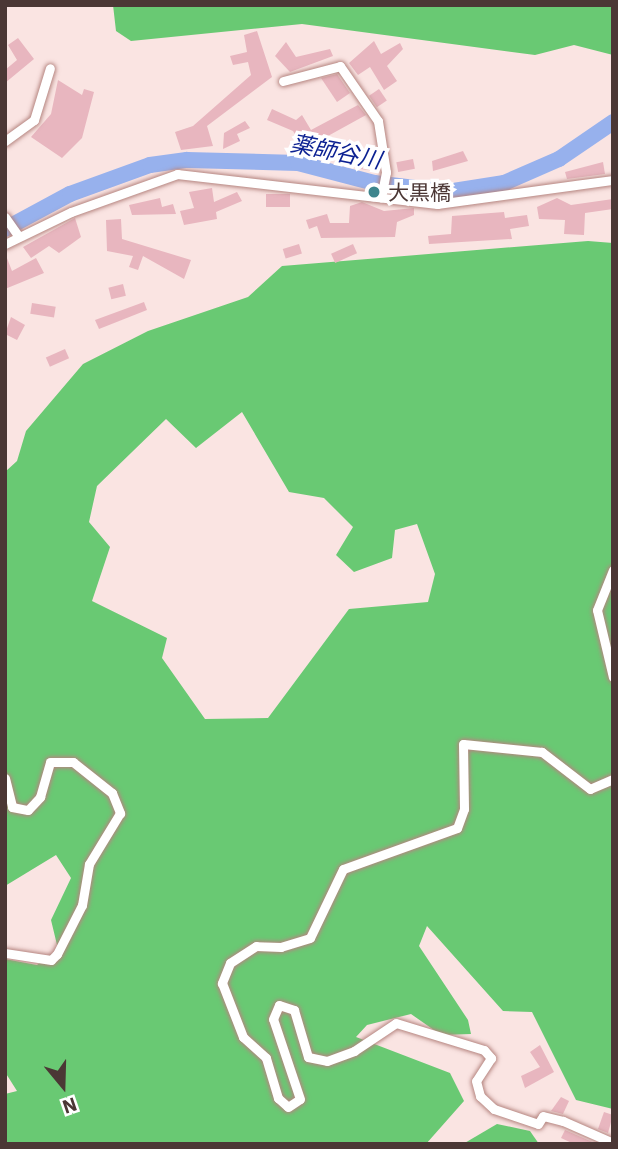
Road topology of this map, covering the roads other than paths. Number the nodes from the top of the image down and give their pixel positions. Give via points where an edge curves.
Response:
1 (50, 68) dead end
2 (284, 81) dead end
3 (5, 141) edge
4 (613, 180) edge
5 (382, 195) junction
6 (6, 218) edge
7 (17, 234) junction
8 (5, 244) edge
9 (613, 570) edge
10 (613, 677) edge
11 (5, 778) edge
12 (613, 779) edge
13 (5, 953) edge
14 (613, 1143) edge

1 - 3 street via 34,120
2 - 5 street via 340,66 378,121 385,177
4 - 5 street via 474,203
5 - 7 street via 177,174
6 - 7 street
7 - 8 street
9 - 10 street via 597,610
11 - 13 street via 12,807 28,810 40,797 50,762 73,762 112,793 120,813 89,864 82,905 57,954 51,960
12 - 14 street via 590,789 542,752 463,744 464,809 457,828 343,869 310,938 281,947 256,946 230,963 222,983 243,1038 266,1058 278,1098 288,1107 300,1099 273,1019 279,1005 294,1010 308,1056 327,1060 354,1051 396,1023 484,1050 491,1058 476,1081 480,1096 494,1109 538,1124 543,1116 563,1121

